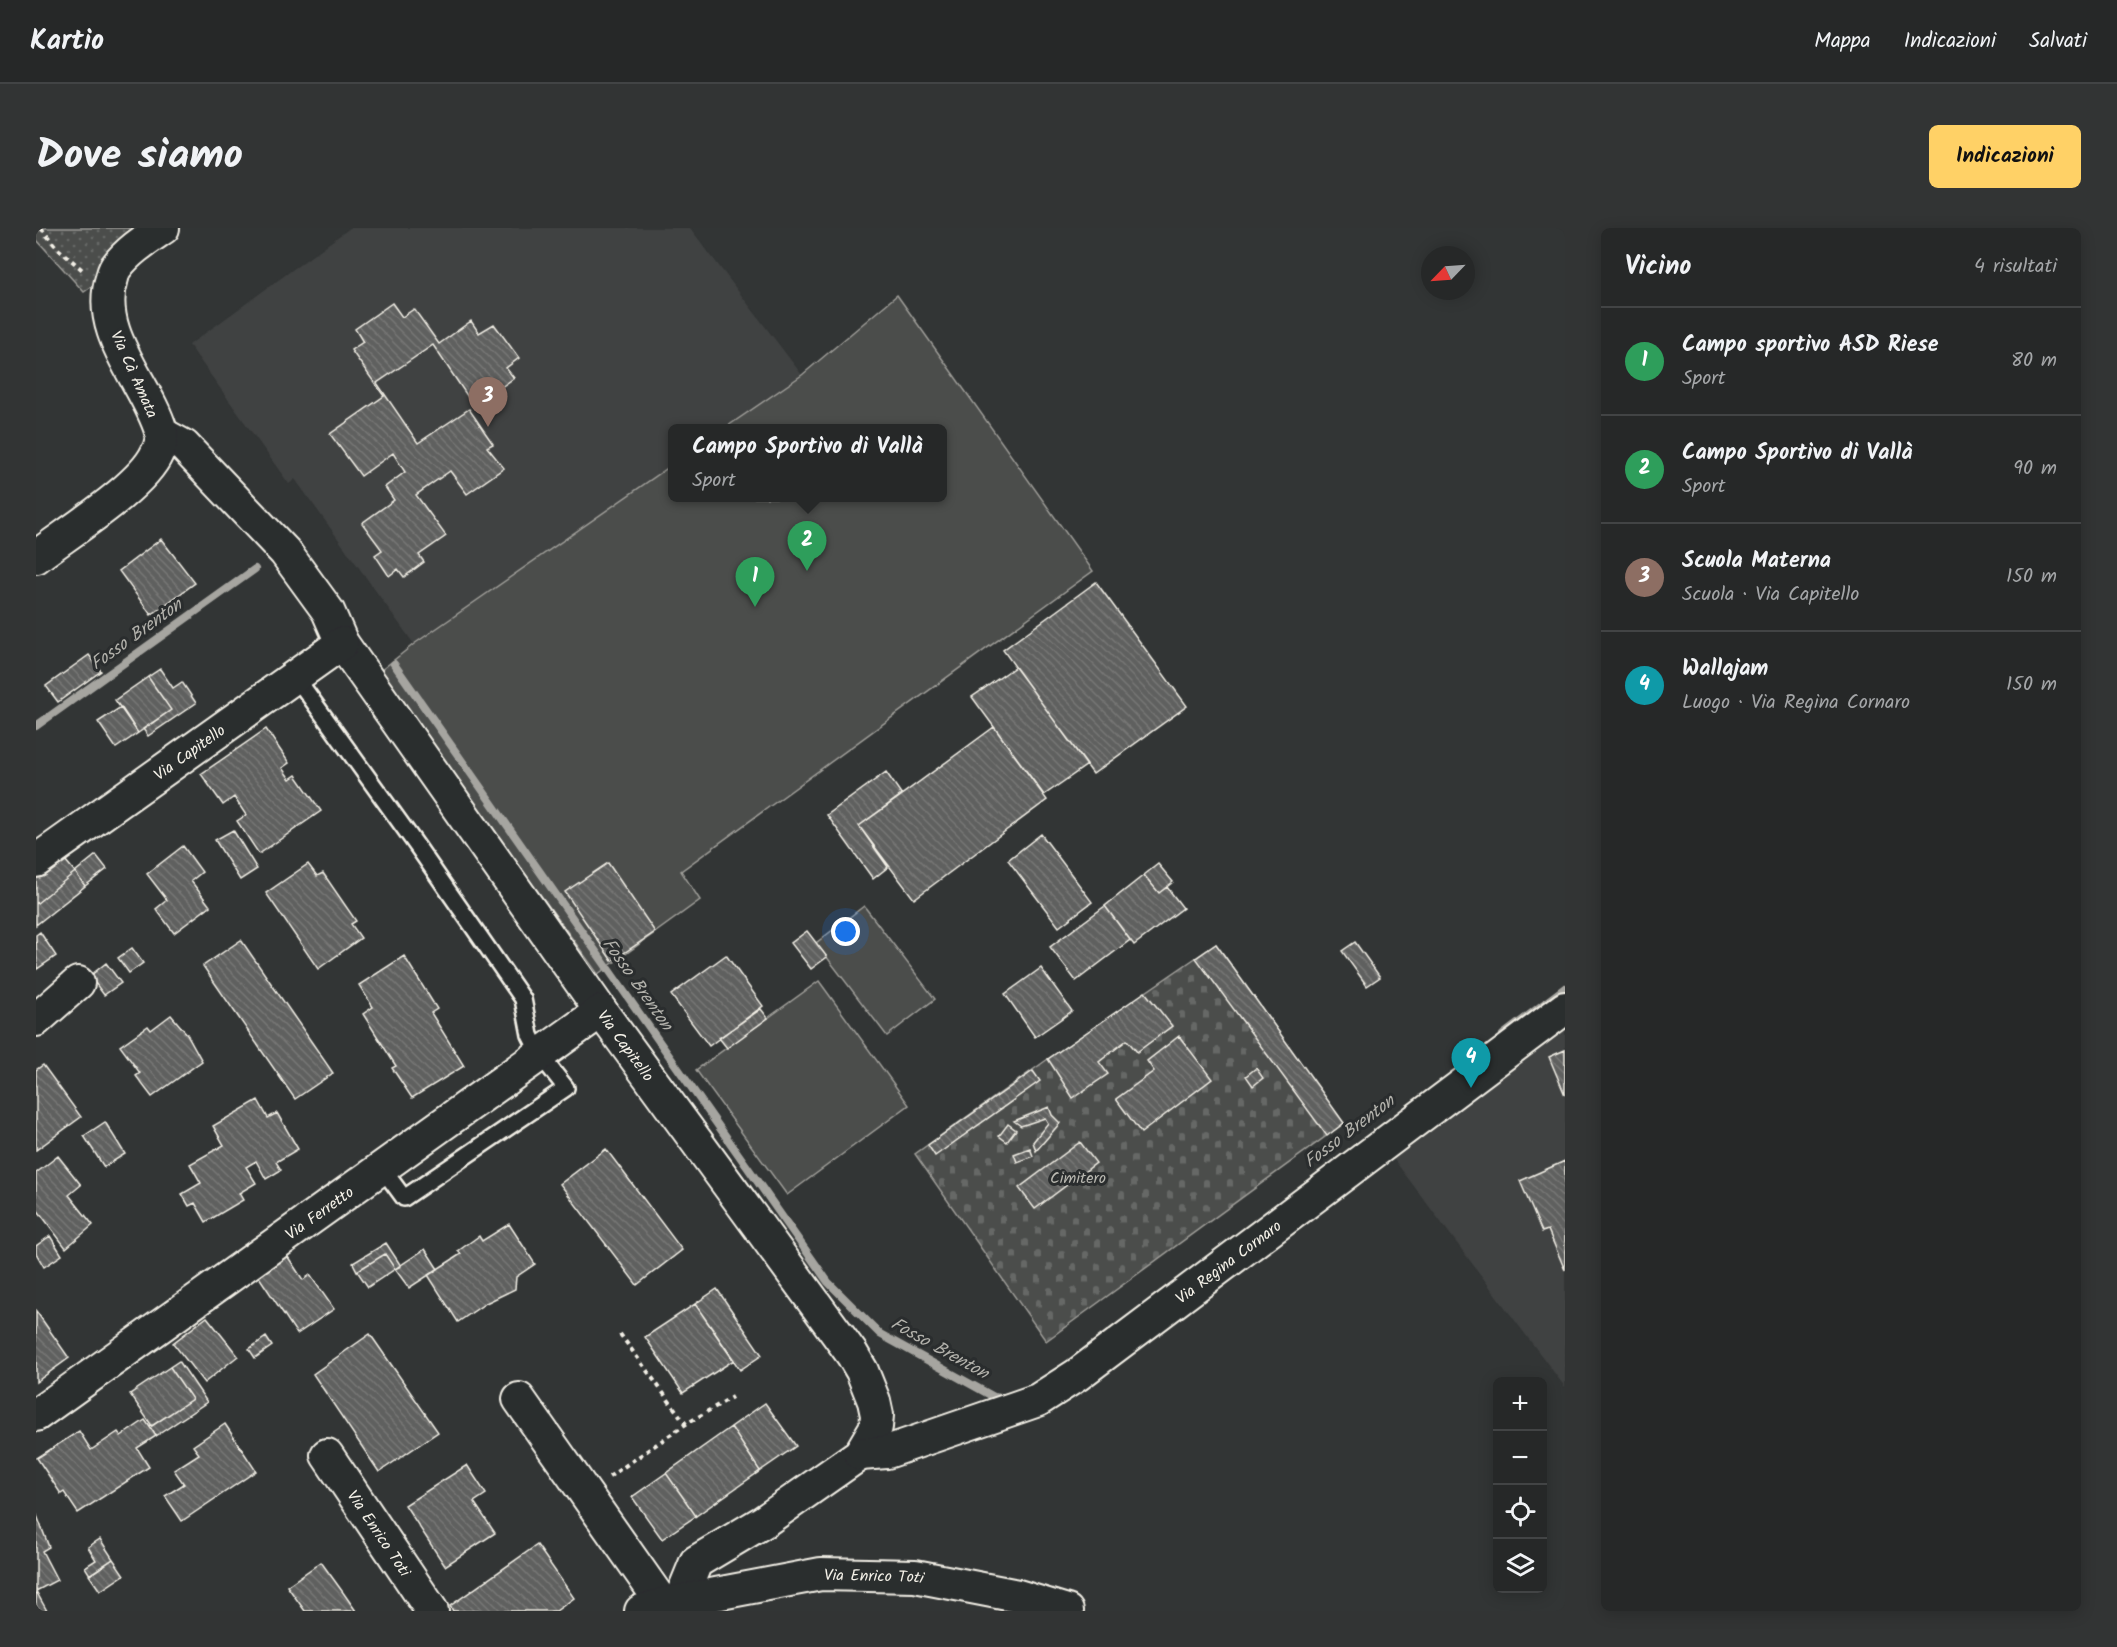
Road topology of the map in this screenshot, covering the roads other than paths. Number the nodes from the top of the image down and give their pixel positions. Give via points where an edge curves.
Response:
1 (163, 228) edge
2 (162, 434) junction
3 (36, 556) edge
4 (342, 643) junction
5 (295, 676) junction
6 (36, 861) edge
7 (78, 983) dead end
8 (1565, 1008) edge
9 (602, 1011) junction
10 (36, 1020) edge
11 (540, 1055) junction
12 (381, 1168) junction
13 (519, 1400) dead end
14 (36, 1414) edge
15 (860, 1454) junction
16 (327, 1455) dead end
17 (663, 1607) edge
18 (432, 1611) edge
19 (1067, 1611) edge

1 - 2 street, Via Cà Amata via 116,267 108,291 119,344
2 - 3 street, Via Cà Amata via 158,454 124,491
2 - 4 street, Via Capitello via 184,446 285,552 328,611
4 - 5 street, Via Capitello
4 - 9 street, Via Capitello
5 - 6 street, Via Capitello
5 - 11 lane via 523,999 530,1035
7 - 10 street
8 - 15 street, Via Regina Cornaro via 1077,1375 1038,1400 887,1452
9 - 11 street, Via Ferretto
9 - 15 street, Via Capitello via 862,1371 874,1401 876,1428
11 - 12 street, Via Ferretto
11 - 12 lane via 566,1088 404,1198
12 - 14 street, Via Ferretto
13 - 17 street
15 - 17 street via 763,1522 696,1562
16 - 18 street, Via Enrico Toti
17 - 19 street, Via Enrico Toti via 832,1574 915,1576 1018,1596

